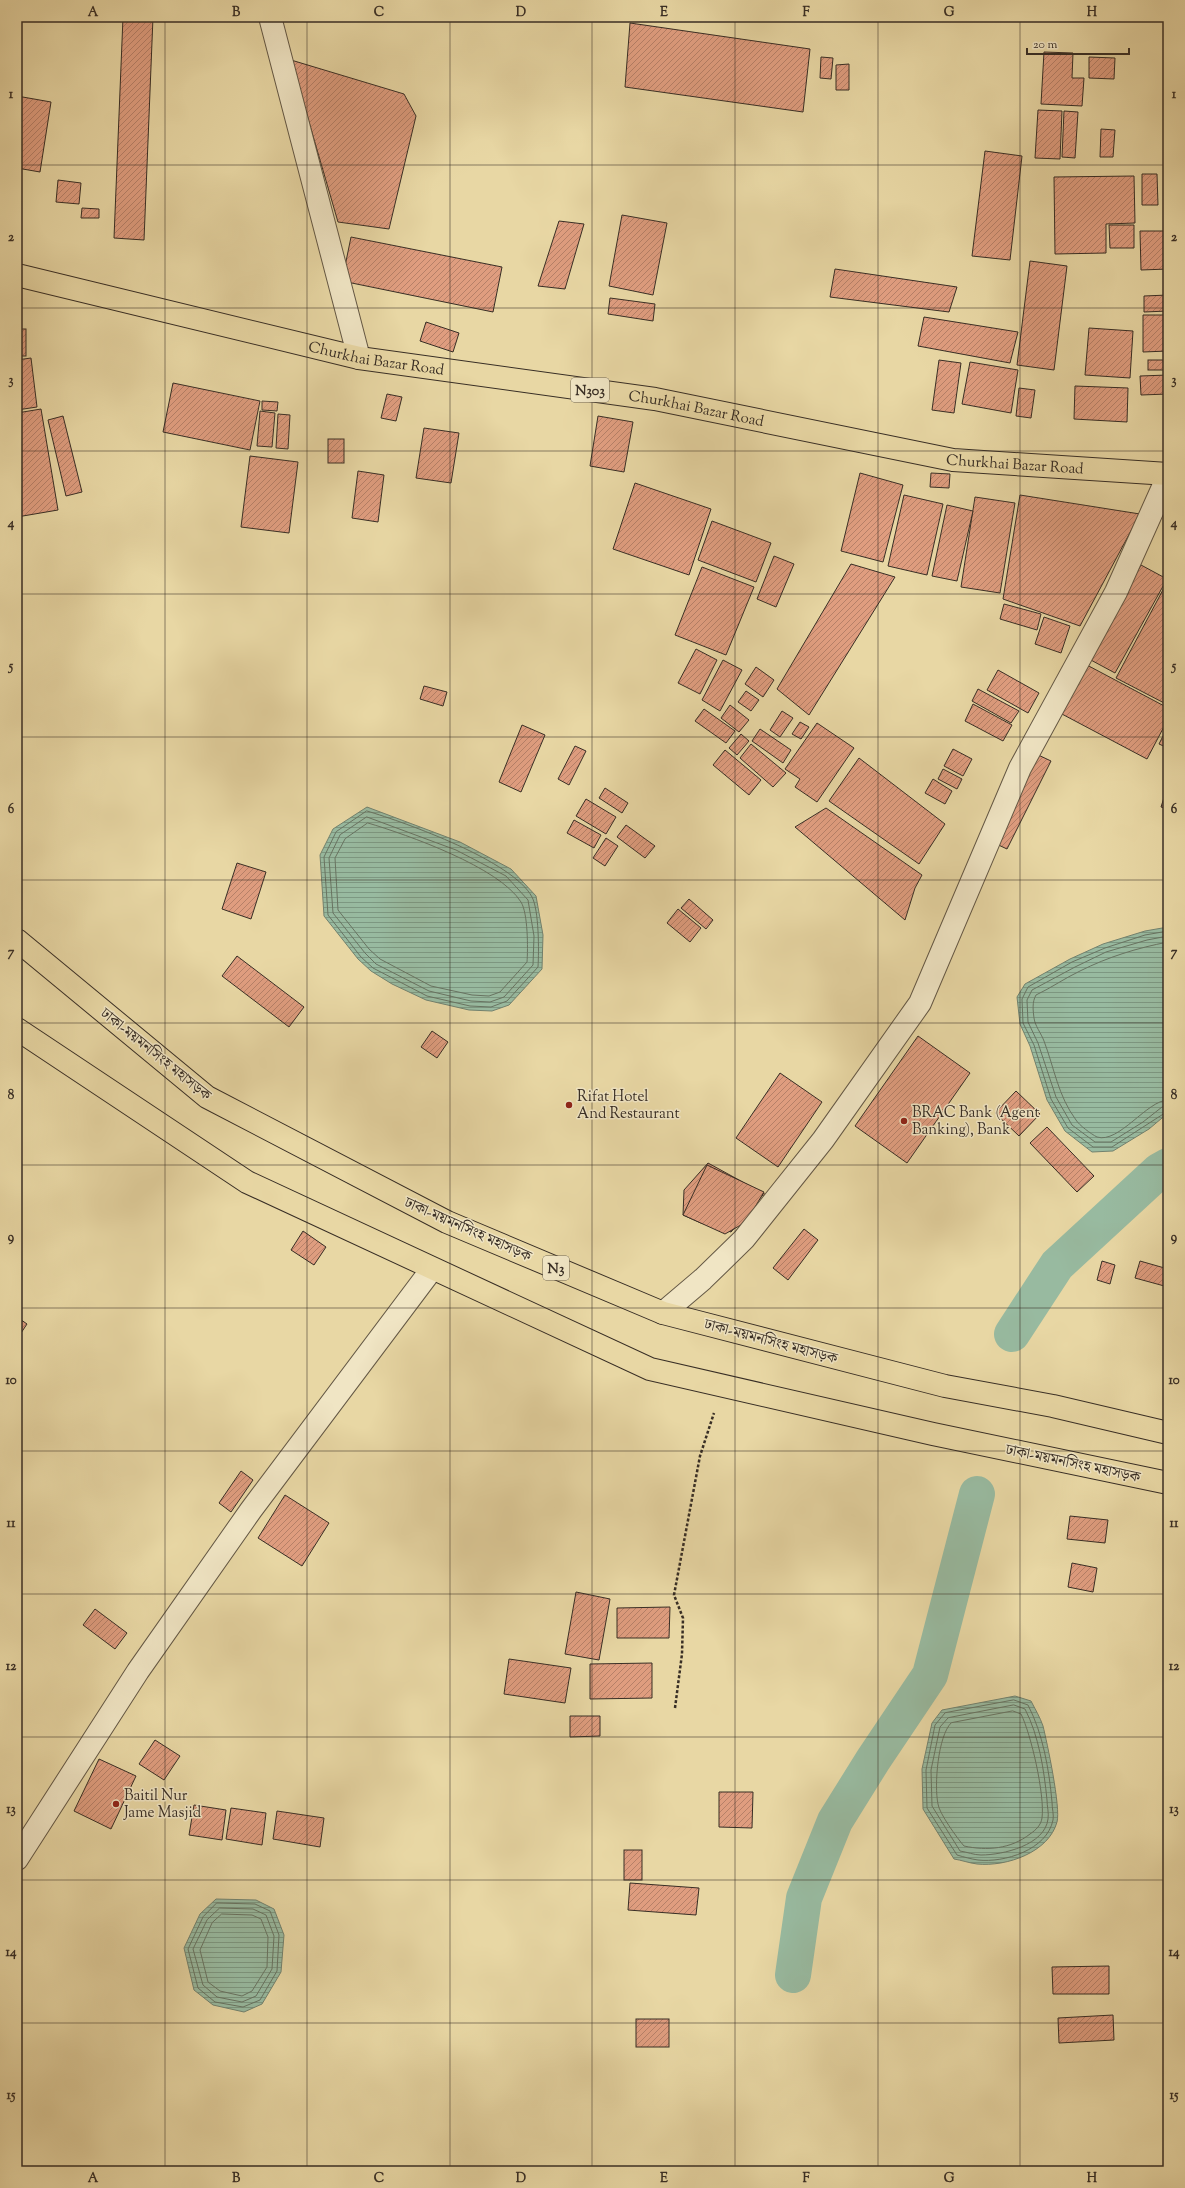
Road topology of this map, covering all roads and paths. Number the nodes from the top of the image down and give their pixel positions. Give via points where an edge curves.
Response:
1 (270, 17) edge
2 (17, 275) edge
3 (359, 358) junction
4 (1168, 475) edge
5 (17, 940) edge
6 (17, 1029) edge
7 (432, 1269) junction
8 (663, 1313) junction
9 (723, 1386) junction
10 (1168, 1433) edge
11 (1168, 1483) edge
12 (675, 1708) dead end
13 (17, 1859) edge

1 - 3 street
2 - 3 highway, Churkhai Bazar Road / N303
3 - 4 highway, Churkhai Bazar Road / N303 via 655,399 953,460
4 - 8 street via 1116,592 1020,768 920,1003 824,1140 744,1239 703,1280
5 - 8 highway, ঢাকা-ময়মনসিংহ মহাসড়ক / N3 via 207,1097 447,1222
6 - 7 highway, ঢাকা-ময়মনসিংহ মহাসড়ক via 247,1182
7 - 9 highway, ঢাকা-ময়মনসিংহ মহাসড়ক via 650,1369
7 - 13 street via 251,1510 138,1671
8 - 10 highway, ঢাকা-ময়মনসিংহ মহাসড়ক / N3 via 945,1386 1053,1406
9 - 11 highway, ঢাকা-ময়মনসিংহ মহাসড়ক via 933,1434
9 - 12 path via 700,1456 674,1595 683,1618 682,1654

